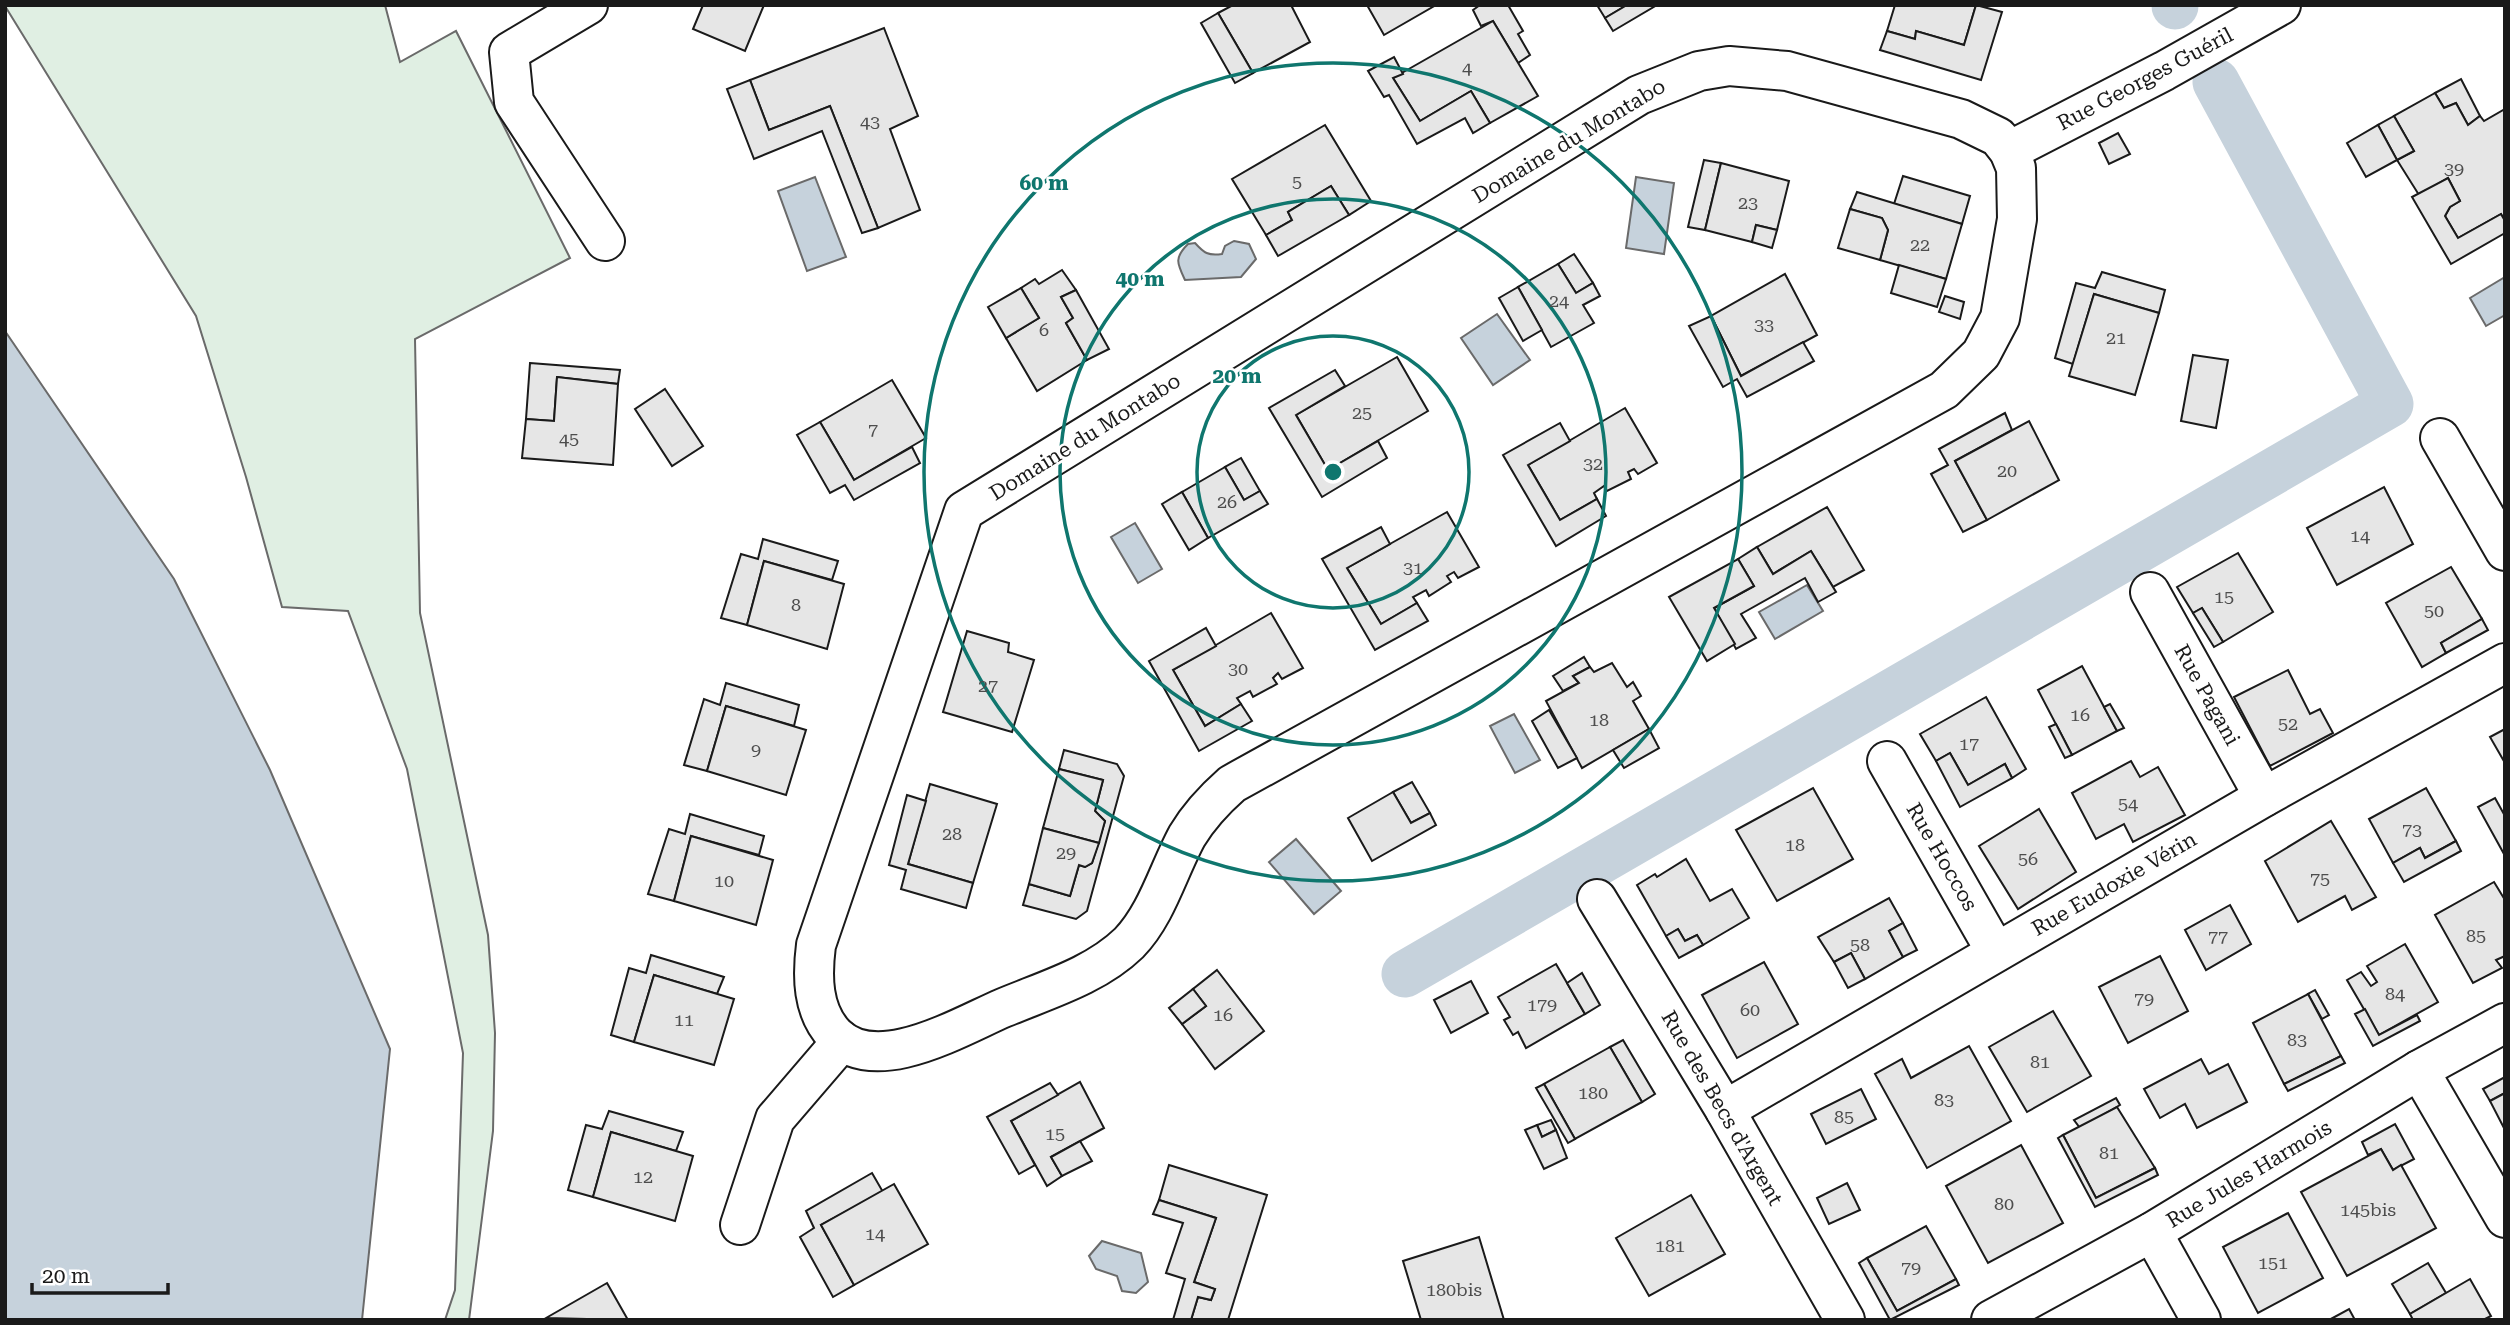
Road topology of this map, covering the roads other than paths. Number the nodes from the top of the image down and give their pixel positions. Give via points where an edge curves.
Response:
1 (587, 5) edge
2 (2281, 5) edge
3 (2009, 152) junction
4 (606, 241) dead end
5 (2440, 438) dead end
6 (2505, 551) edge
7 (2150, 592) dead end
8 (2505, 663) edge
9 (1887, 761) dead end
10 (2264, 797) junction
11 (1597, 899) dead end
12 (1996, 952) junction
13 (2505, 1023) edge
14 (842, 1041) junction
15 (2419, 1070) junction
16 (1725, 1110) junction
17 (2505, 1218) edge
18 (740, 1225) dead end
19 (2152, 1232) junction
20 (1845, 1320) edge
21 (1991, 1320) edge
22 (2201, 1320) edge

1 - 4 street via 509,52 514,102
2 - 3 street, Rue Georges Guéril
3 - 14 street via 2016,168 2017,219 2000,318 1981,354 1944,390 1232,784 1188,834 1141,929 1093,970 915,1045 874,1052
3 - 14 street, Domaine du Montabo via 1998,137 1961,119 1787,71 1729,66 1699,71 1639,95 964,511 816,945 814,977 819,1008 827,1026
5 - 6 street
7 - 10 street, Rue Pagani
8 - 10 street, Rue Eudoxie Vérin
9 - 12 street, Rue Hoccos
10 - 12 street, Rue Eudoxie Vérin
11 - 16 street, Rue des Becs d'Argent
12 - 16 street, Rue Eudoxie Vérin
13 - 15 street, Rue Jules Harmois
14 - 18 street via 775,1119
15 - 17 street
15 - 19 street, Rue Jules Harmois
16 - 20 street, Rue des Becs d'Argent
19 - 21 street, Rue Jules Harmois
19 - 22 street

